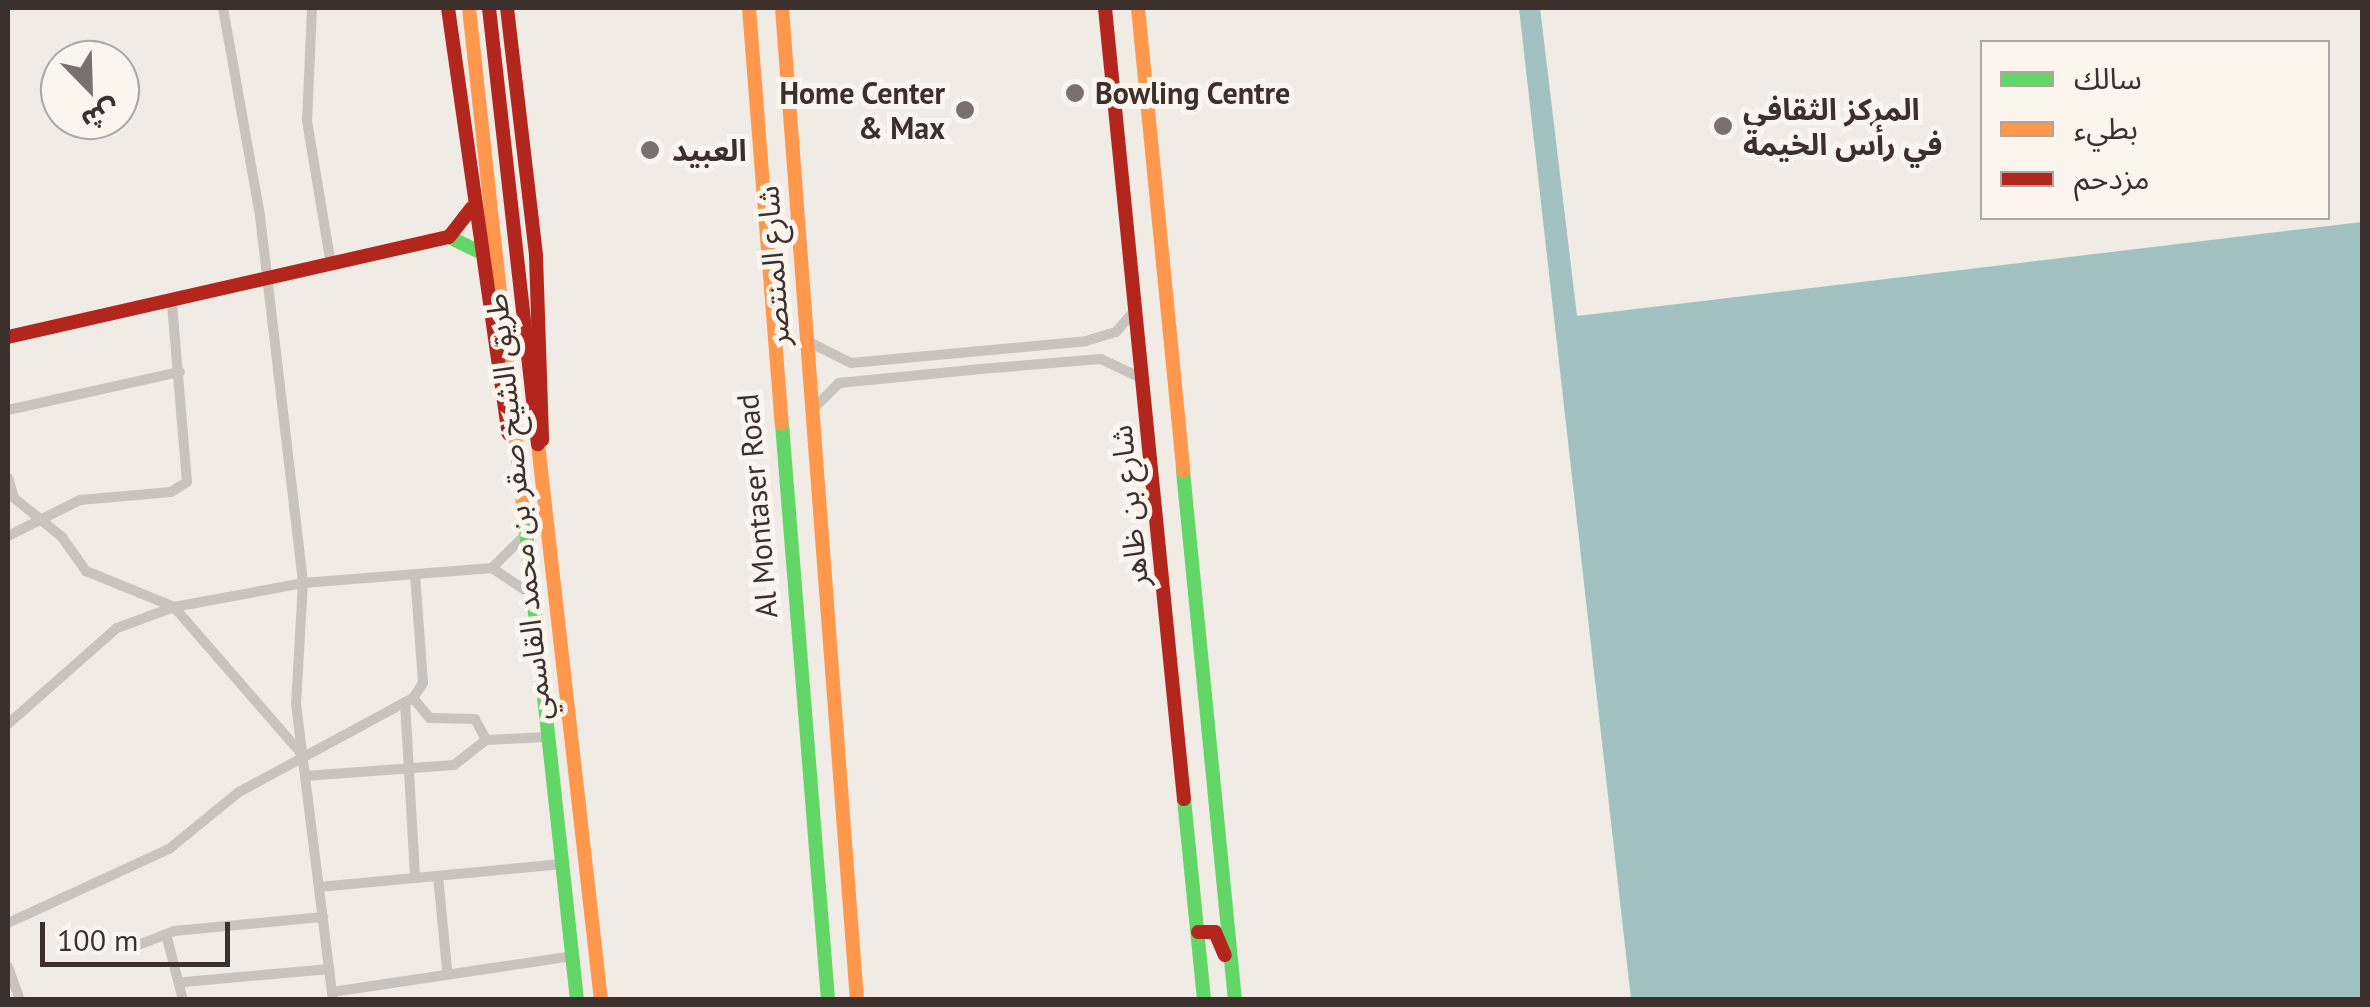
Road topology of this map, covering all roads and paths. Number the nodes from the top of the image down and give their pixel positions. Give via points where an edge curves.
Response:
1 (223, 8) edge
2 (312, 8) edge
3 (448, 8) edge
4 (470, 8) edge
5 (489, 8) edge
6 (506, 8) edge
7 (750, 8) edge
8 (782, 8) edge
9 (1104, 8) edge
10 (1138, 8) edge
11 (1120, 144) junction
12 (1154, 191) junction
13 (472, 208) junction
14 (450, 237) junction
15 (478, 251) junction
16 (331, 265) junction
17 (265, 280) junction
18 (172, 303) junction
19 (1137, 308) junction
20 (805, 332) junction
21 (8, 337) edge
22 (1105, 338) junction
23 (1101, 359) junction
24 (850, 364) junction
25 (180, 372) junction
26 (1144, 381) junction
27 (847, 383) junction
28 (811, 410) junction
29 (12, 411) edge
30 (8, 422) edge
31 (542, 444) junction
32 (511, 446) junction
33 (8, 478) edge
34 (11, 496) edge
35 (40, 517) junction
36 (8, 536) edge
37 (521, 539) junction
38 (492, 568) junction
39 (416, 574) junction
40 (303, 582) junction
41 (528, 592) junction
42 (174, 607) junction
43 (409, 700) junction
44 (8, 724) edge
45 (546, 737) junction
46 (486, 740) junction
47 (302, 754) junction
48 (409, 770) junction
49 (305, 776) junction
50 (562, 864) junction
51 (438, 876) junction
52 (415, 878) junction
53 (319, 888) junction
54 (323, 917) junction
55 (8, 923) edge
56 (1198, 932) junction
57 (166, 934) junction
58 (138, 945) dead end
59 (572, 956) junction
60 (8, 967) edge
61 (329, 969) junction
62 (447, 969) junction
63 (184, 982) junction
64 (333, 996) edge
65 (20, 1000) edge
66 (183, 1000) edge
67 (577, 1000) edge
68 (601, 1000) edge
69 (828, 1000) edge
70 (857, 1000) edge
71 (1204, 1000) edge
72 (1235, 1000) edge

1 - 17 street
2 - 16 street via 307,121
3 - 13 main road
4 - 32 main road, طريق الشيخ صقر بن محمد القاسمي
5 - 31 main road, طريق الشيخ صقر بن محمد القاسمي
6 - 31 main road via 536,256
7 - 69 main road, Al Montaser Road
8 - 20 main road, شارع المنتصر
9 - 11 main road, شارع بن ظاهر
10 - 12 main road, شارع بن ظاهر
11 - 12 main road via 1127,128 1139,128
11 - 19 main road, شارع بن ظاهر
12 - 72 main road, شارع بن ظاهر
13 - 14 main road
13 - 15 main road
14 - 15 main road
14 - 16 main road
15 - 32 main road
16 - 17 main road
17 - 18 main road
17 - 40 street
18 - 21 main road
18 - 25 street
19 - 22 street
19 - 26 main road, شارع بن ظاهر
20 - 24 street via 815,352
20 - 28 main road, شارع المنتصر
22 - 23 street via 1111,350
22 - 24 street
23 - 26 street
23 - 27 street
24 - 27 street
25 - 29 street
25 - 35 street via 193,470 183,487 104,494
26 - 56 main road, شارع بن ظاهر
27 - 28 street
28 - 70 main road, شارع المنتصر
29 - 30 street
31 - 68 main road, طريق الشيخ صقر بن محمد القاسمي
32 - 37 main road, طريق الشيخ صقر بن محمد القاسمي
33 - 34 street
34 - 35 street
35 - 36 street
35 - 42 street via 86,571
37 - 38 street
37 - 41 main road, طريق الشيخ صقر بن محمد القاسمي
38 - 39 street
38 - 41 street
39 - 40 street
39 - 43 street via 423,683
40 - 42 street
40 - 47 street
41 - 45 main road, طريق الشيخ صقر بن محمد القاسمي
42 - 44 street via 117,628
42 - 47 street
43 - 46 street via 430,718 475,719
43 - 47 street
43 - 48 street
45 - 46 street
45 - 50 main road, طريق الشيخ صقر بن محمد القاسمي
46 - 48 street via 471,759
47 - 49 street
47 - 55 street via 169,848
48 - 49 street
48 - 52 street
49 - 53 street
50 - 51 street
50 - 59 main road, طريق الشيخ صقر بن محمد القاسمي
51 - 52 street
51 - 62 street
52 - 53 street
53 - 54 street
54 - 57 street
54 - 61 street
56 - 71 main road, شارع بن ظاهر
56 - 72 main road via 1219,936
57 - 58 street
57 - 63 street
59 - 62 street
59 - 67 main road, طريق الشيخ صقر بن محمد القاسمي
60 - 65 street
61 - 63 street
61 - 64 street
62 - 64 street
63 - 66 street

